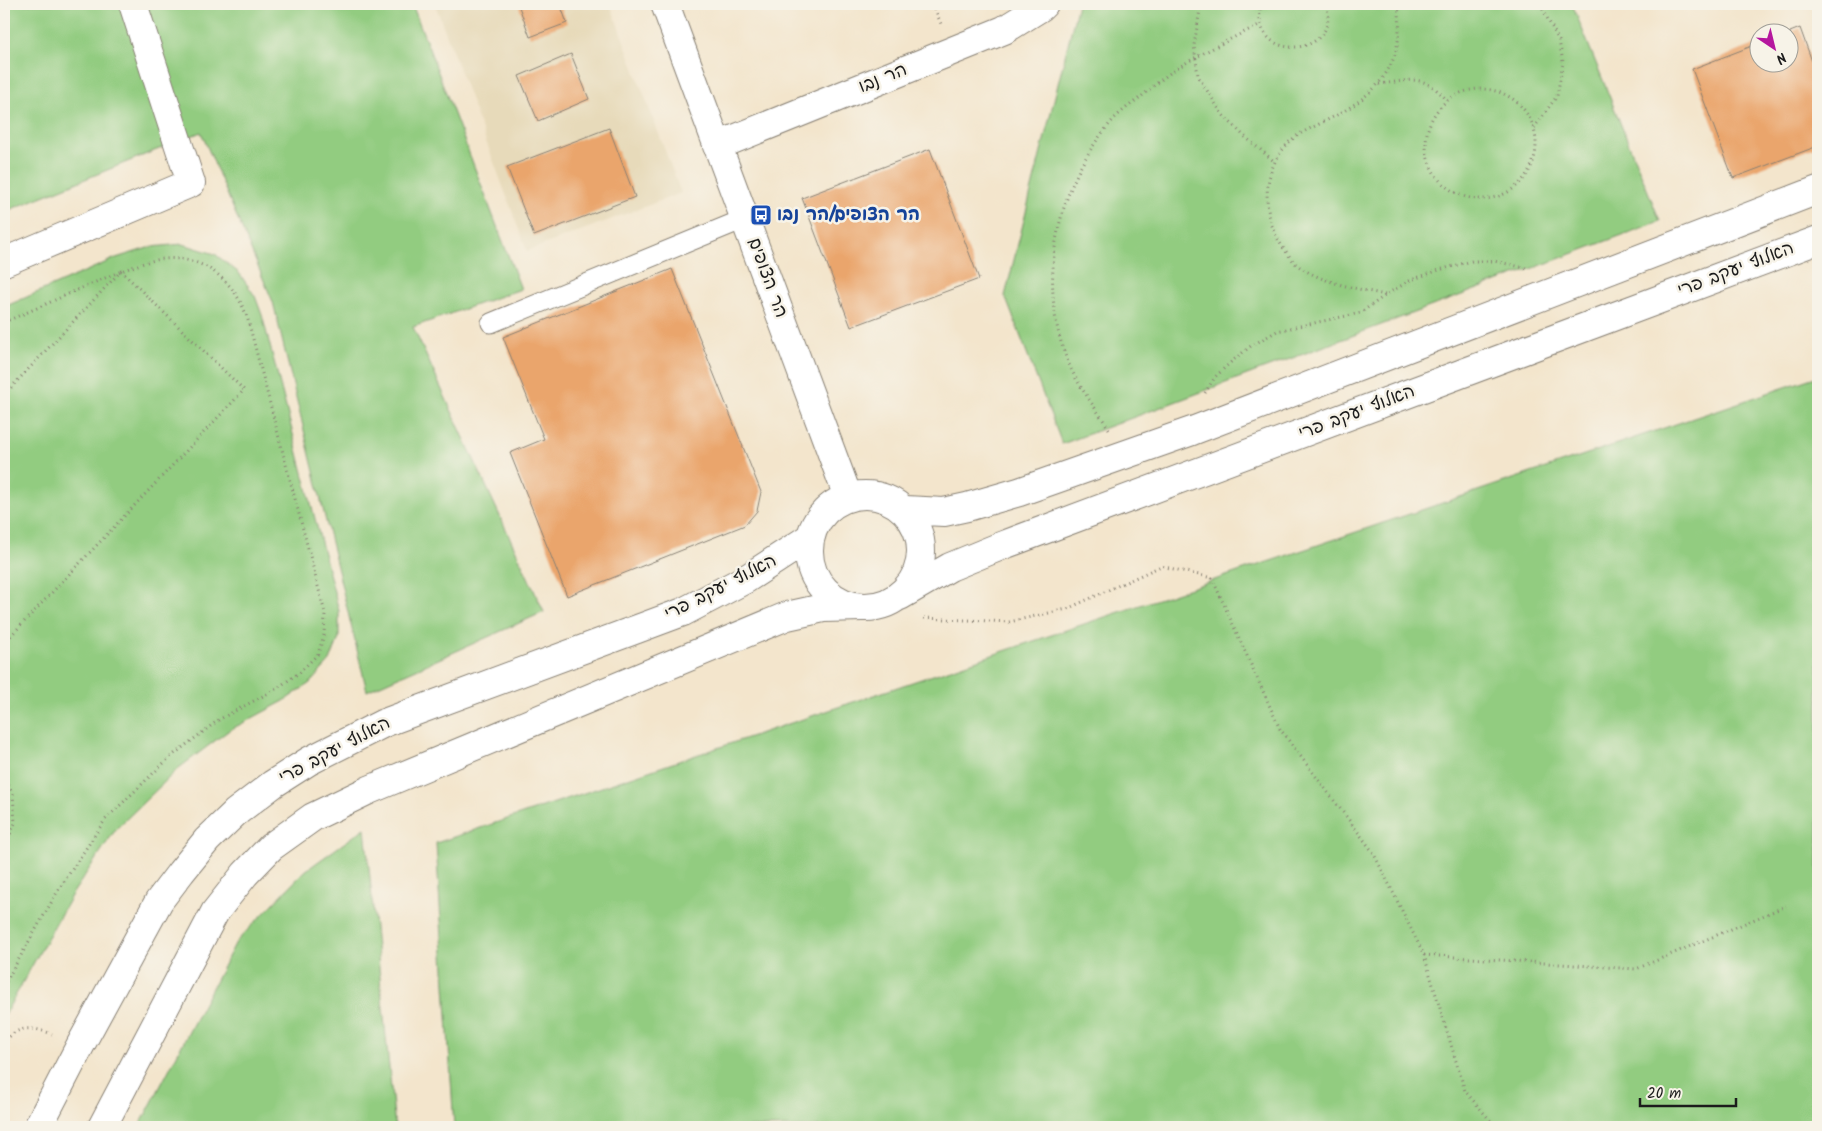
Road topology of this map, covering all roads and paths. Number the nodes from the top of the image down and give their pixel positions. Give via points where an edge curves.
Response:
1 (133, 4) edge
2 (665, 4) edge
3 (1044, 4) edge
4 (1201, 4) edge
5 (1261, 4) edge
6 (1326, 4) edge
7 (1397, 4) edge
8 (1540, 4) edge
9 (1261, 24) junction
10 (1196, 58) junction
11 (1379, 84) junction
12 (1447, 100) junction
13 (1534, 128) junction
14 (717, 146) junction
15 (1276, 162) junction
16 (1818, 190) edge
17 (744, 218) junction
18 (1818, 240) edge
19 (4, 262) edge
20 (1529, 269) dead end
21 (121, 271) junction
22 (1385, 295) junction
23 (4, 322) edge
24 (491, 322) dead end
25 (4, 395) edge
26 (1175, 437) junction
27 (1125, 454) junction
28 (848, 497) junction
29 (905, 510) junction
30 (809, 538) junction
31 (881, 603) junction
32 (4, 643) edge
33 (4, 776) edge
34 (4, 849) edge
35 (1786, 906) dead end
36 (1424, 954) junction
37 (4, 985) edge
38 (81, 1044) junction
39 (4, 1045) edge
40 (38, 1127) edge
41 (102, 1127) edge
42 (1496, 1127) edge

1 - 19 street via 191,183
2 - 14 street, הר הצופים
3 - 14 street, הר נבו via 1004,30
4 - 10 path via 1194,44
5 - 9 path
6 - 9 path via 1328,18 1324,30 1307,46 1293,49 1281,46 1270,40
7 - 11 path via 1400,26 1396,50 1389,70
8 - 13 path via 1559,41 1563,62 1557,96
9 - 10 path
10 - 15 path via 1198,76 1222,114
10 - 27 path via 1173,71 1114,119 1096,141 1067,198 1054,251 1053,290 1058,332 1073,372
11 - 12 path via 1424,81
11 - 15 path via 1344,111 1299,133
12 - 13 path via 1462,92 1494,90 1507,95 1522,108
12 - 13 path via 1429,125 1427,156 1436,176 1451,190 1469,198 1498,196 1519,184 1536,151
14 - 17 street, הר הצופים
15 - 22 path via 1267,187 1266,203 1275,236 1295,263 1331,282
16 - 26 street
17 - 24 lane
17 - 28 street, הר הצופים
18 - 31 street, האלוף יעקב פרי via 1001,546 950,567
20 - 22 path via 1494,261 1472,261 1411,280
21 - 23 path
21 - 25 path
21 - 32 path via 244,390
21 - 37 path via 153,261 182,259 208,267 228,283 242,303 325,613 324,635 318,654 300,672 220,719 169,758 106,820 58,889
22 - 26 path via 1360,313 1277,331 1251,346 1215,377
26 - 27 street
27 - 29 street via 967,507 944,512
28 - 29 street via 878,495
28 - 30 street via 830,506 817,520
29 - 31 street via 916,526 922,544 920,564 912,582
30 - 31 street via 808,558 814,577 826,592 842,603
30 - 38 street, האלוף יעקב פרי via 746,579 683,612 384,723 316,757 273,784 207,840 159,901
31 - 36 path via 910,617 1009,622 1067,609 1160,566 1212,578 1280,729 1373,852
31 - 41 street, האלוף יעקב פרי via 823,608 787,616 368,790 313,817 271,847 215,912
33 - 34 path via 13,794 15,822
35 - 36 path via 1636,969
36 - 42 path via 1465,1091
38 - 39 path via 37,1028 21,1029
38 - 40 street, האלוף יעקב פרי

